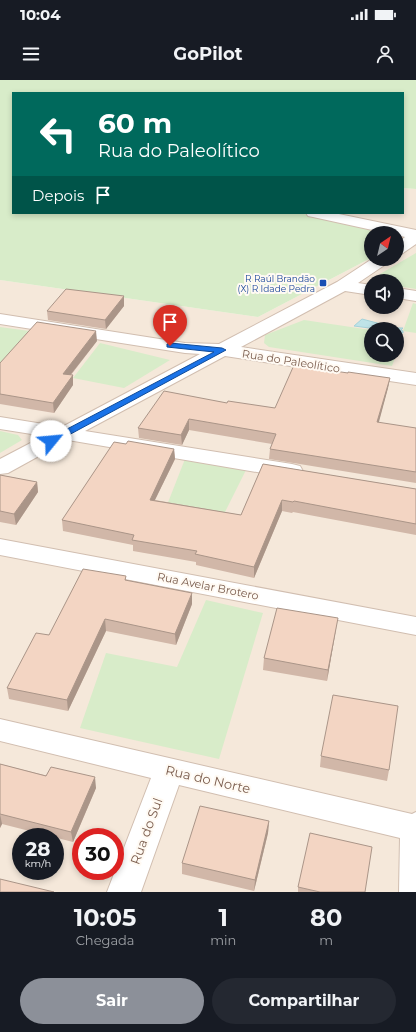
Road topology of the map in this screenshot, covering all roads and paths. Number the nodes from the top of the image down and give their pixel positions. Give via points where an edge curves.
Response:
1 (317, 214) edge
2 (416, 236) edge
3 (404, 245) edge
4 (373, 266) edge
5 (343, 286) junction
6 (364, 289) edge
7 (404, 294) edge
8 (416, 296) edge
9 (0, 320) edge
10 (222, 350) junction
11 (416, 379) edge
12 (0, 423) edge
13 (64, 434) junction
14 (0, 468) edge
15 (314, 475) edge
16 (0, 547) edge
17 (416, 626) edge
18 (0, 730) edge
19 (169, 770) junction
20 (416, 827) edge
21 (124, 892) edge
22 (416, 892) edge

1 - 2 street
2 - 3 street
4 - 5 street
5 - 6 street
5 - 10 street
7 - 8 street
9 - 10 street, Rua do Paleolítico via 185,348
10 - 11 street, Rua do Paleolítico
10 - 13 street
12 - 13 street
13 - 14 street
13 - 15 street
16 - 17 street, Rua Avelar Brotero
18 - 19 street, Rua do Norte
19 - 20 street, Rua do Norte
19 - 21 street, Rua do Sul
20 - 22 street

